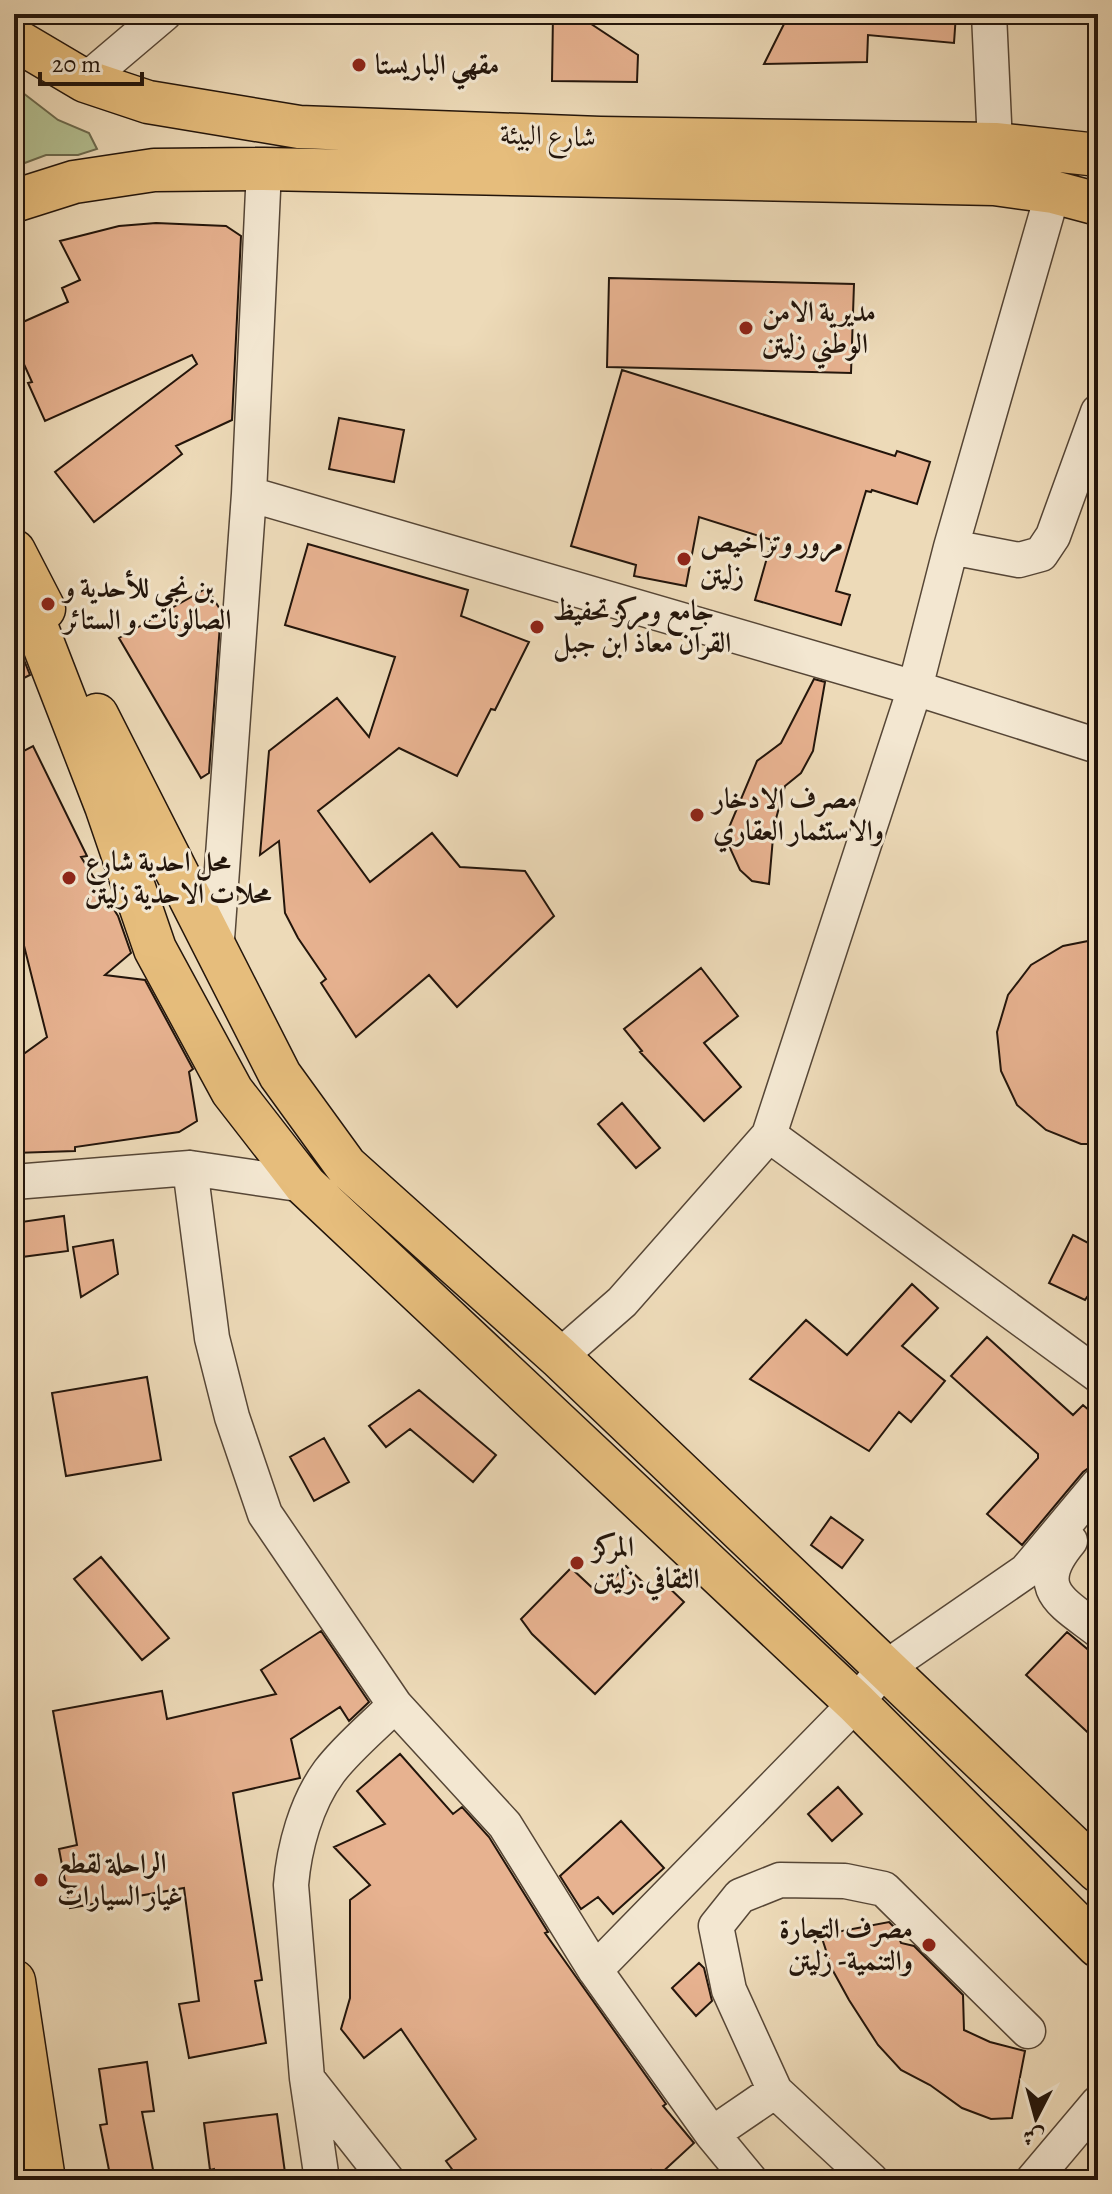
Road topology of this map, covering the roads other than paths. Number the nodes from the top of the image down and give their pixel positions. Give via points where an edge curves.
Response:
1 (164, 14) edge
2 (989, 14) edge
3 (14, 39) edge
4 (85, 81) junction
5 (995, 144) junction
6 (1098, 155) edge
7 (264, 169) junction
8 (1053, 192) junction
9 (14, 201) edge
10 (1098, 204) edge
11 (1098, 412) edge
12 (249, 494) junction
13 (951, 547) junction
14 (14, 551) edge
15 (14, 587) edge
16 (915, 688) junction
17 (1098, 746) edge
18 (216, 953) junction
19 (769, 1135) junction
20 (190, 1168) junction
21 (14, 1182) edge
22 (305, 1185) junction
23 (559, 1357) junction
24 (1098, 1375) edge
25 (1098, 1485) edge
26 (1098, 1508) edge
27 (1098, 1630) edge
28 (884, 1669) junction
29 (856, 1703) junction
30 (395, 1705) junction
31 (1098, 1871) edge
32 (1098, 1946) edge
33 (595, 1970) junction
34 (14, 1981) edge
35 (1028, 2031) dead end
36 (307, 2078) junction
37 (775, 2091) junction
38 (1098, 2103) edge
39 (712, 2134) junction
40 (44, 2180) edge
41 (322, 2180) edge
42 (387, 2180) edge
43 (750, 2180) edge
44 (871, 2180) edge
45 (1033, 2180) edge

1 - 4 street
2 - 5 street
3 - 4 main road, شارع البيئة
4 - 5 main road, شارع البيئة via 148,102 299,127
5 - 6 main road, شارع البيئة
7 - 8 main road, شارع البيئة via 994,184
7 - 9 main road, شارع البيئة via 154,170 74,182
7 - 12 street
8 - 10 main road, شارع البيئة
8 - 13 street
11 - 13 street via 1053,536 1041,554 1019,560
12 - 16 street
12 - 18 street
13 - 16 street
14 - 18 main road
15 - 22 main road via 38,629 155,949 232,1091
16 - 17 street
16 - 19 street
18 - 23 main road via 280,1075 346,1166
19 - 23 street via 622,1302
19 - 24 street
20 - 21 street
20 - 22 street
20 - 30 street via 212,1338 265,1514
22 - 29 main road
23 - 28 main road
25 - 28 street via 1026,1571
26 - 27 street via 1055,1559 1050,1578 1058,1599
28 - 29 street
28 - 31 main road
29 - 32 main road
29 - 33 street
30 - 33 street via 505,1825
30 - 36 street via 329,1772 293,1860
33 - 39 street
34 - 40 main road
35 - 37 street via 884,1889 845,1881 780,1880 740,1896 716,1926 729,1990
36 - 41 street
36 - 42 street
37 - 39 street
37 - 44 street
38 - 45 street
39 - 43 street

